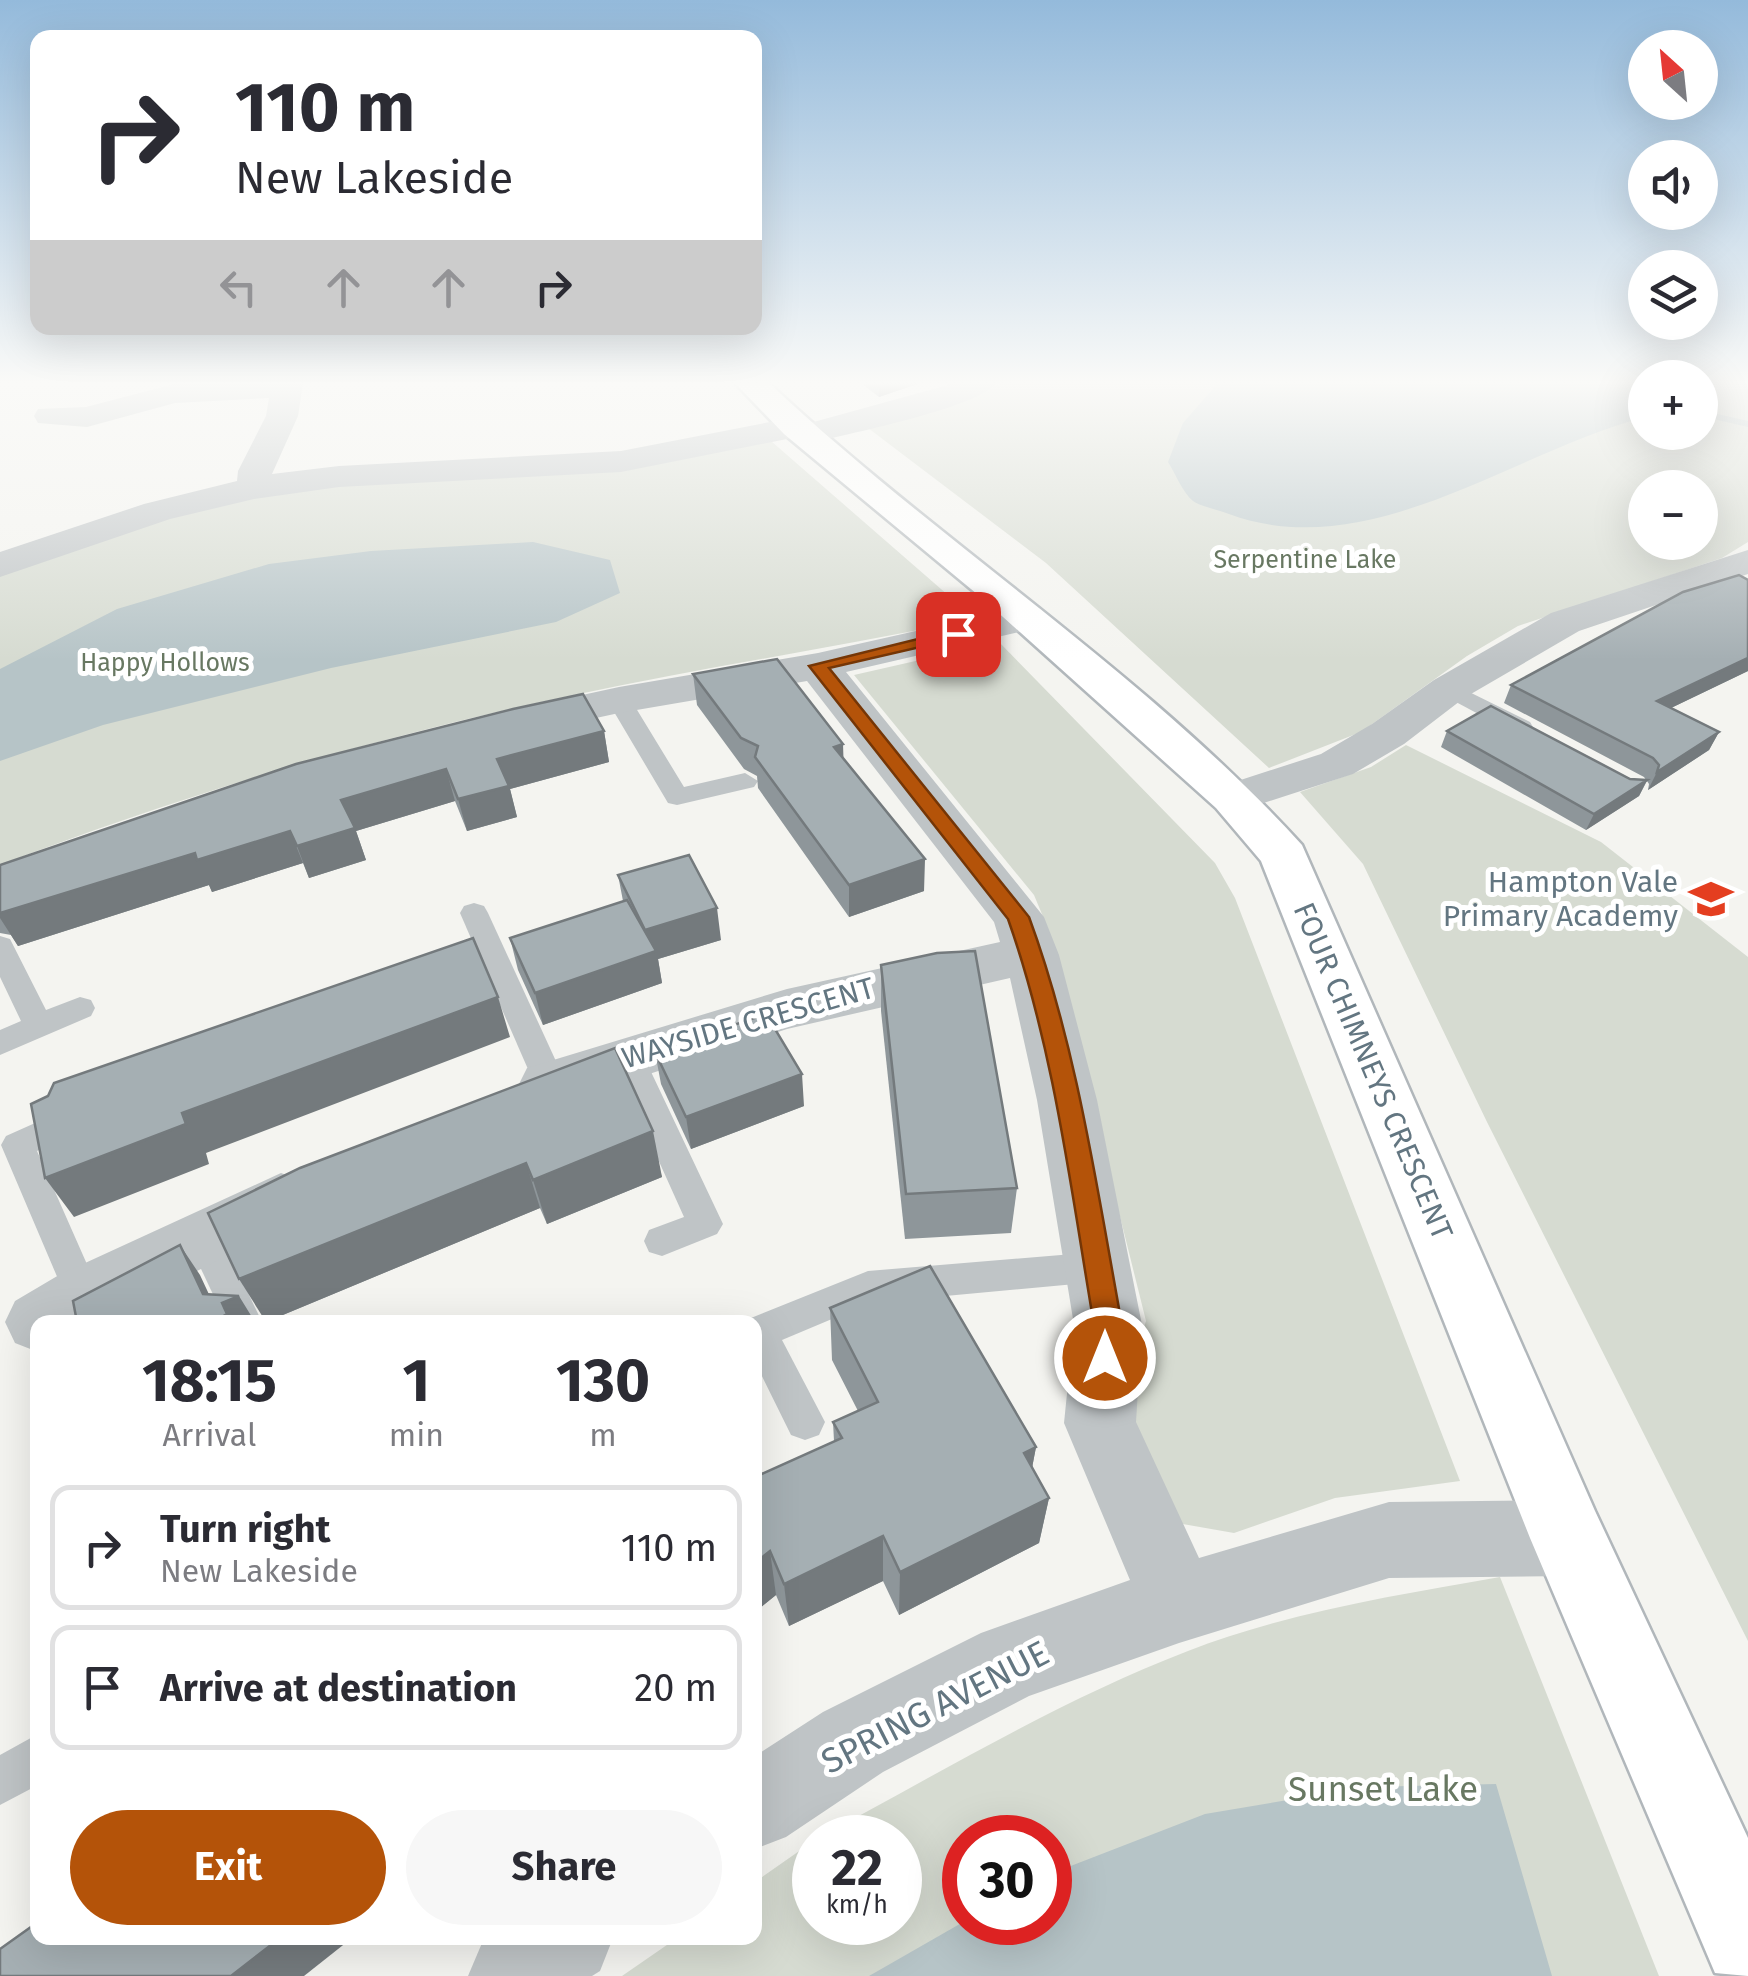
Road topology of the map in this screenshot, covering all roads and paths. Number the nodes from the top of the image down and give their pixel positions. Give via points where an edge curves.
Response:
1 (255, 475) edge
2 (355, 475) edge
3 (856, 475) edge
4 (255, 488) junction
5 (1746, 564) edge
6 (0, 565) edge
7 (1027, 618) junction
8 (818, 666) junction
9 (1449, 688) junction
10 (619, 700) junction
11 (474, 732) edge
12 (1549, 742) edge
13 (744, 781) dead end
14 (1234, 798) junction
15 (474, 912) dead end
16 (0, 946) edge
17 (1032, 954) junction
18 (80, 1008) dead end
19 (38, 1024) junction
20 (0, 1043) edge
21 (628, 1058) junction
22 (525, 1094) joint
23 (62, 1124) edge
24 (328, 1177) edge
25 (204, 1236) junction
26 (662, 1241) dead end
27 (1097, 1266) junction
28 (53, 1314) edge
29 (241, 1315) edge
30 (30, 1328) edge
31 (762, 1331) edge
32 (762, 1338) edge
33 (0, 1346) edge
34 (805, 1422) dead end
35 (1568, 1538) junction
36 (1179, 1603) junction
37 (30, 1762) edge
38 (0, 1782) edge
39 (762, 1801) edge
40 (1748, 1940) edge
41 (557, 1945) edge
42 (515, 1976) edge

1 - 4 street
2 - 4 street
3 - 7 street, FOUR CHIMNEYS CRESCENT
4 - 6 street via 163,510
5 - 9 street via 1566,622
7 - 8 street
7 - 14 street, FOUR CHIMNEYS CRESCENT
8 - 10 street
8 - 17 street via 1018,917
9 - 12 lane
9 - 14 street via 1337,764
10 - 11 street
10 - 13 lane via 678,797
14 - 35 street, FOUR CHIMNEYS CRESCENT via 1284,856
15 - 22 lane
16 - 19 lane
17 - 21 street, WAYSIDE CRESCENT via 926,972
17 - 27 street via 1068,1100
18 - 19 lane
19 - 20 lane
21 - 22 street, WAYSIDE CRESCENT
21 - 26 lane via 705,1224
23 - 28 lane via 18,1145
24 - 25 street
25 - 28 street
25 - 29 lane
27 - 31 lane via 868,1287
27 - 36 street via 1108,1325 1100,1423
30 - 33 street
32 - 34 lane
35 - 36 street, SPRING AVENUE via 1389,1540
35 - 40 street, FOUR CHIMNEYS CRESCENT
36 - 39 street, SPRING AVENUE via 1010,1662 853,1742
37 - 38 lane
41 - 42 street

